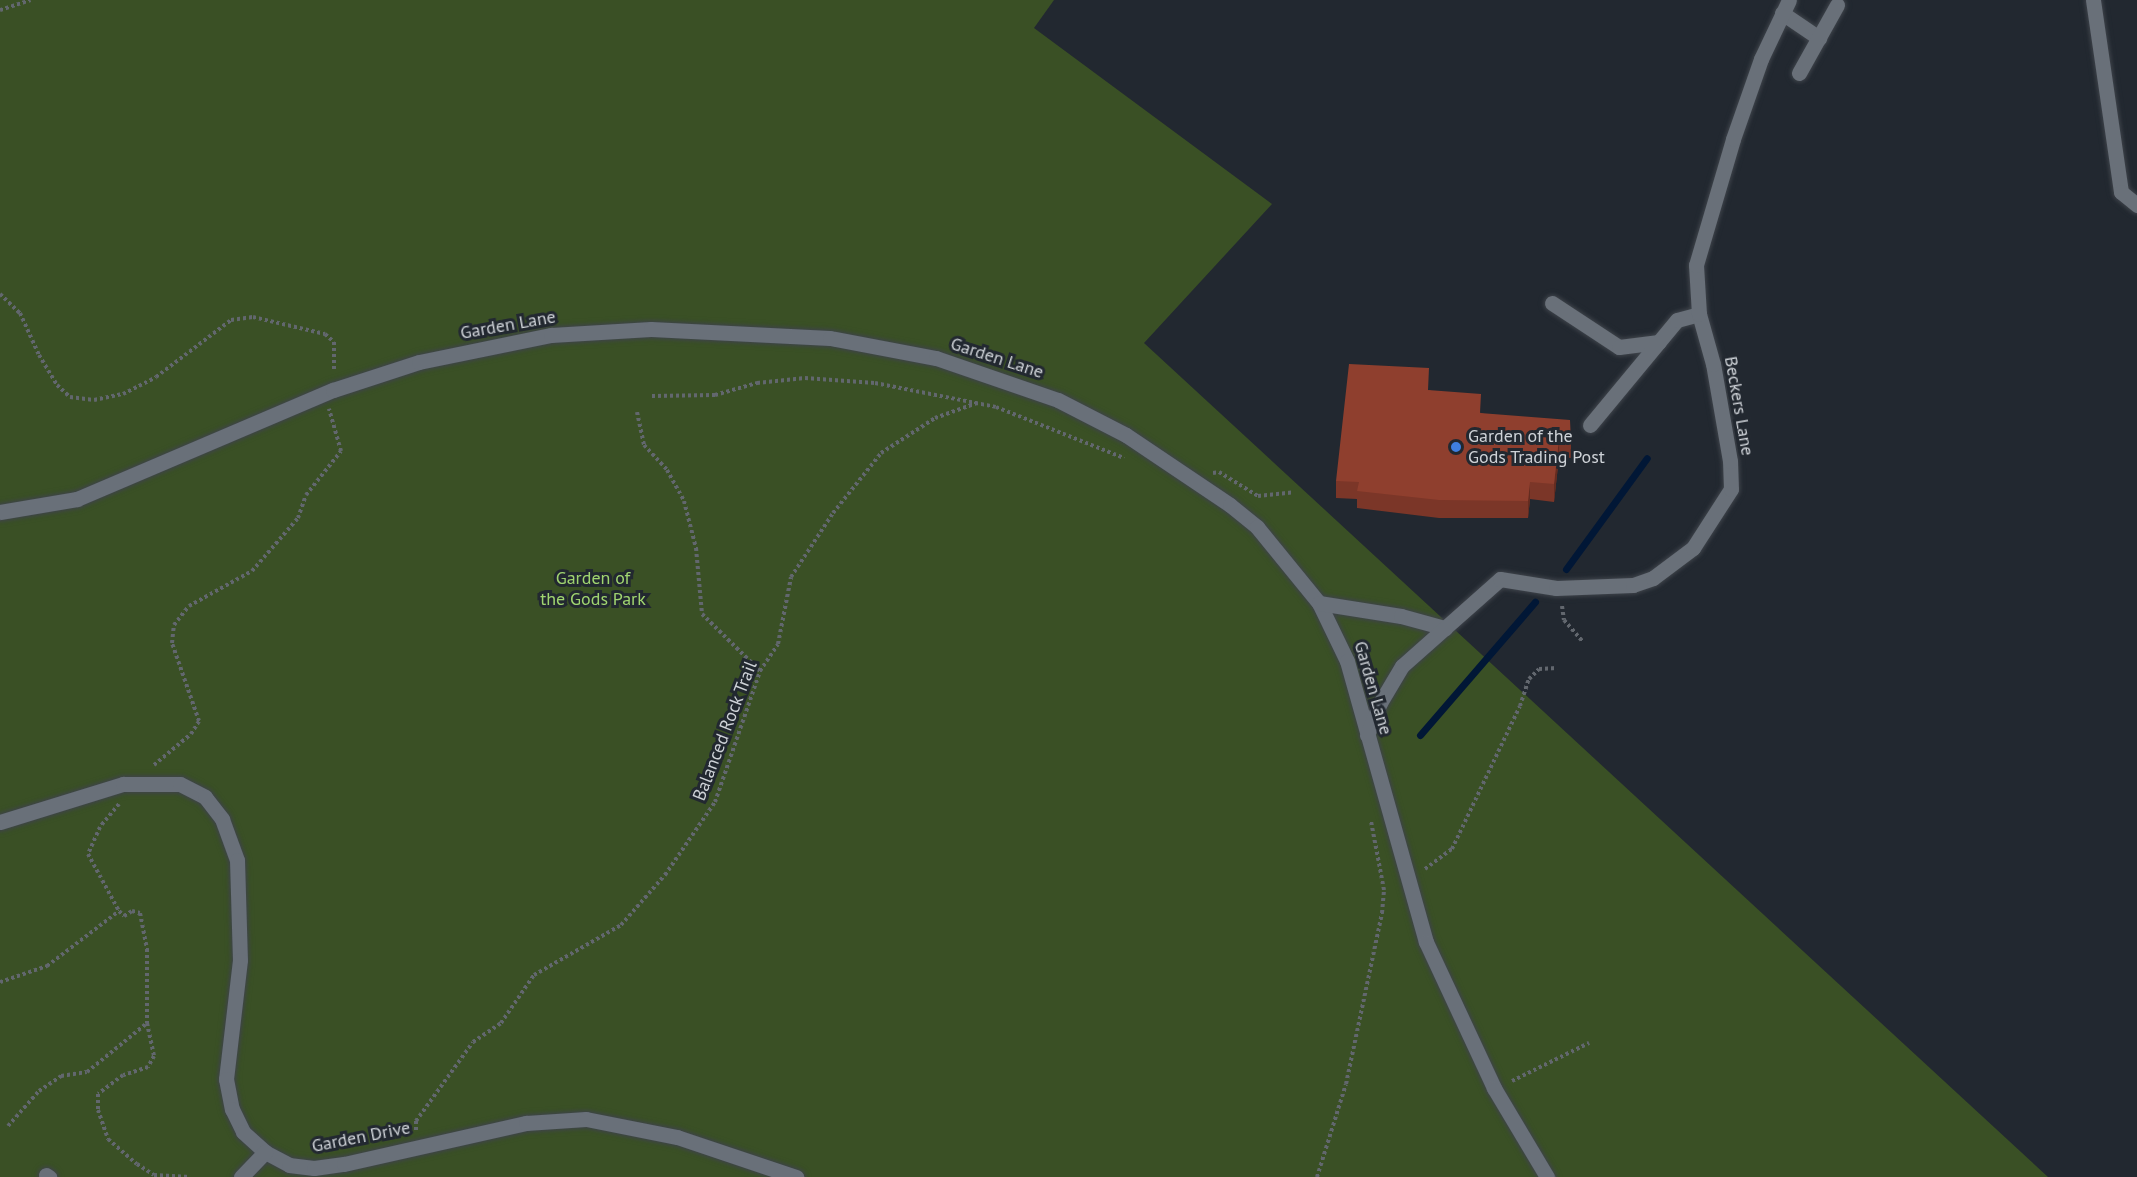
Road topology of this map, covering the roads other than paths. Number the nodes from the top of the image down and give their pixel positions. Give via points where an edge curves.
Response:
1 (2093, 0) edge
2 (1837, 5) dead end
3 (1786, 7) edge
4 (1819, 38) junction
5 (1799, 73) dead end
6 (2137, 205) edge
7 (1552, 303) dead end
8 (1699, 314) junction
9 (1659, 342) junction
10 (1590, 425) dead end
11 (0, 512) edge
12 (1319, 603) junction
13 (1445, 628) junction
14 (1366, 735) junction
15 (0, 822) edge
16 (265, 1152) junction
17 (241, 1177) edge
18 (796, 1177) edge
19 (1547, 1177) edge

1 - 6 street via 2121,192
2 - 4 street
3 - 4 street
3 - 8 street, Beckers Lane via 1732,139 1696,265
4 - 5 street
7 - 9 street via 1619,347
8 - 9 street via 1677,320
8 - 13 street, Beckers Lane via 1715,374 1731,489 1693,548 1653,578 1633,585 1558,588 1500,579
9 - 10 street
11 - 12 street, Garden Lane via 77,499 333,390 419,362 487,346 551,335 651,328 830,338 936,358 1058,400 1155,454 1257,527
12 - 13 street via 1401,616
12 - 14 street, Garden Lane via 1347,661
13 - 14 street, Beckers Lane via 1396,675
14 - 19 street, Garden Lane via 1426,942 1494,1088
15 - 16 street, Garden Drive via 137,783 180,784 205,797 222,819 237,860 240,960 226,1079 232,1109 243,1132
16 - 17 street
16 - 18 street, Garden Drive via 289,1166 314,1168 526,1123 586,1119 677,1137

